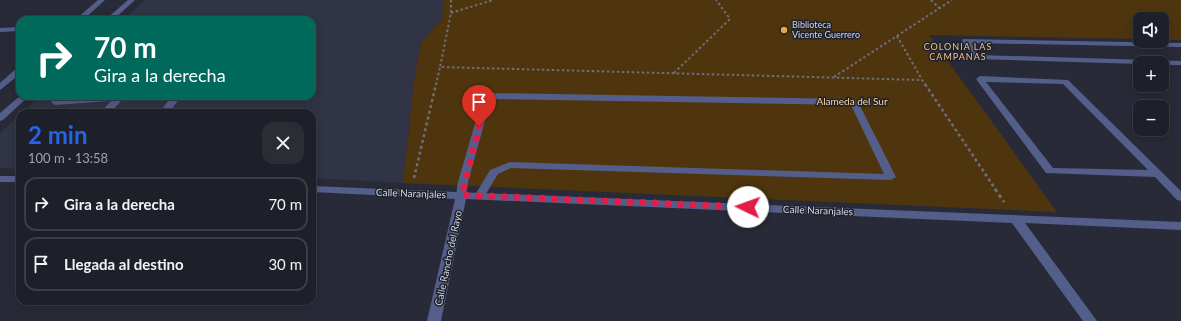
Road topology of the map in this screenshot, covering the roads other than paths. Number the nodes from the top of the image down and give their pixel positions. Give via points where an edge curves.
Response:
1 (102, 0) edge
2 (132, 0) edge
3 (84, 16) edge
4 (114, 16) edge
5 (16, 29) edge
6 (0, 30) edge
7 (1181, 45) edge
8 (1181, 63) edge
9 (16, 73) edge
10 (0, 87) edge
11 (20, 100) edge
12 (57, 100) edge
13 (87, 100) edge
14 (117, 100) edge
15 (174, 100) edge
16 (109, 109) edge
17 (167, 109) edge
18 (0, 118) edge
19 (1158, 174) junction
20 (0, 179) edge
21 (16, 179) edge
22 (316, 189) edge
23 (462, 195) junction
24 (480, 196) junction
25 (1181, 197) edge
26 (1015, 218) junction
27 (1181, 226) edge
28 (434, 321) edge
29 (1090, 321) edge

1 - 3 street
2 - 4 street
5 - 6 street
7 - 8 street via 966,41 977,57
9 - 10 street
11 - 18 street
12 - 13 street via 55,102
14 - 16 street
15 - 17 street
19 - 19 street via 1065,82 980,79 1050,171
19 - 25 street
20 - 21 street
22 - 23 street, Calle Naranjales
23 - 24 street, Calle Naranjales
23 - 24 street, Calle Rancho del Rayo via 487,96 854,102 890,177 510,165 494,172
23 - 28 street, Calle Rancho del Rayo
24 - 26 street, Calle Naranjales
26 - 27 street, Calle Naranjales
26 - 29 street

